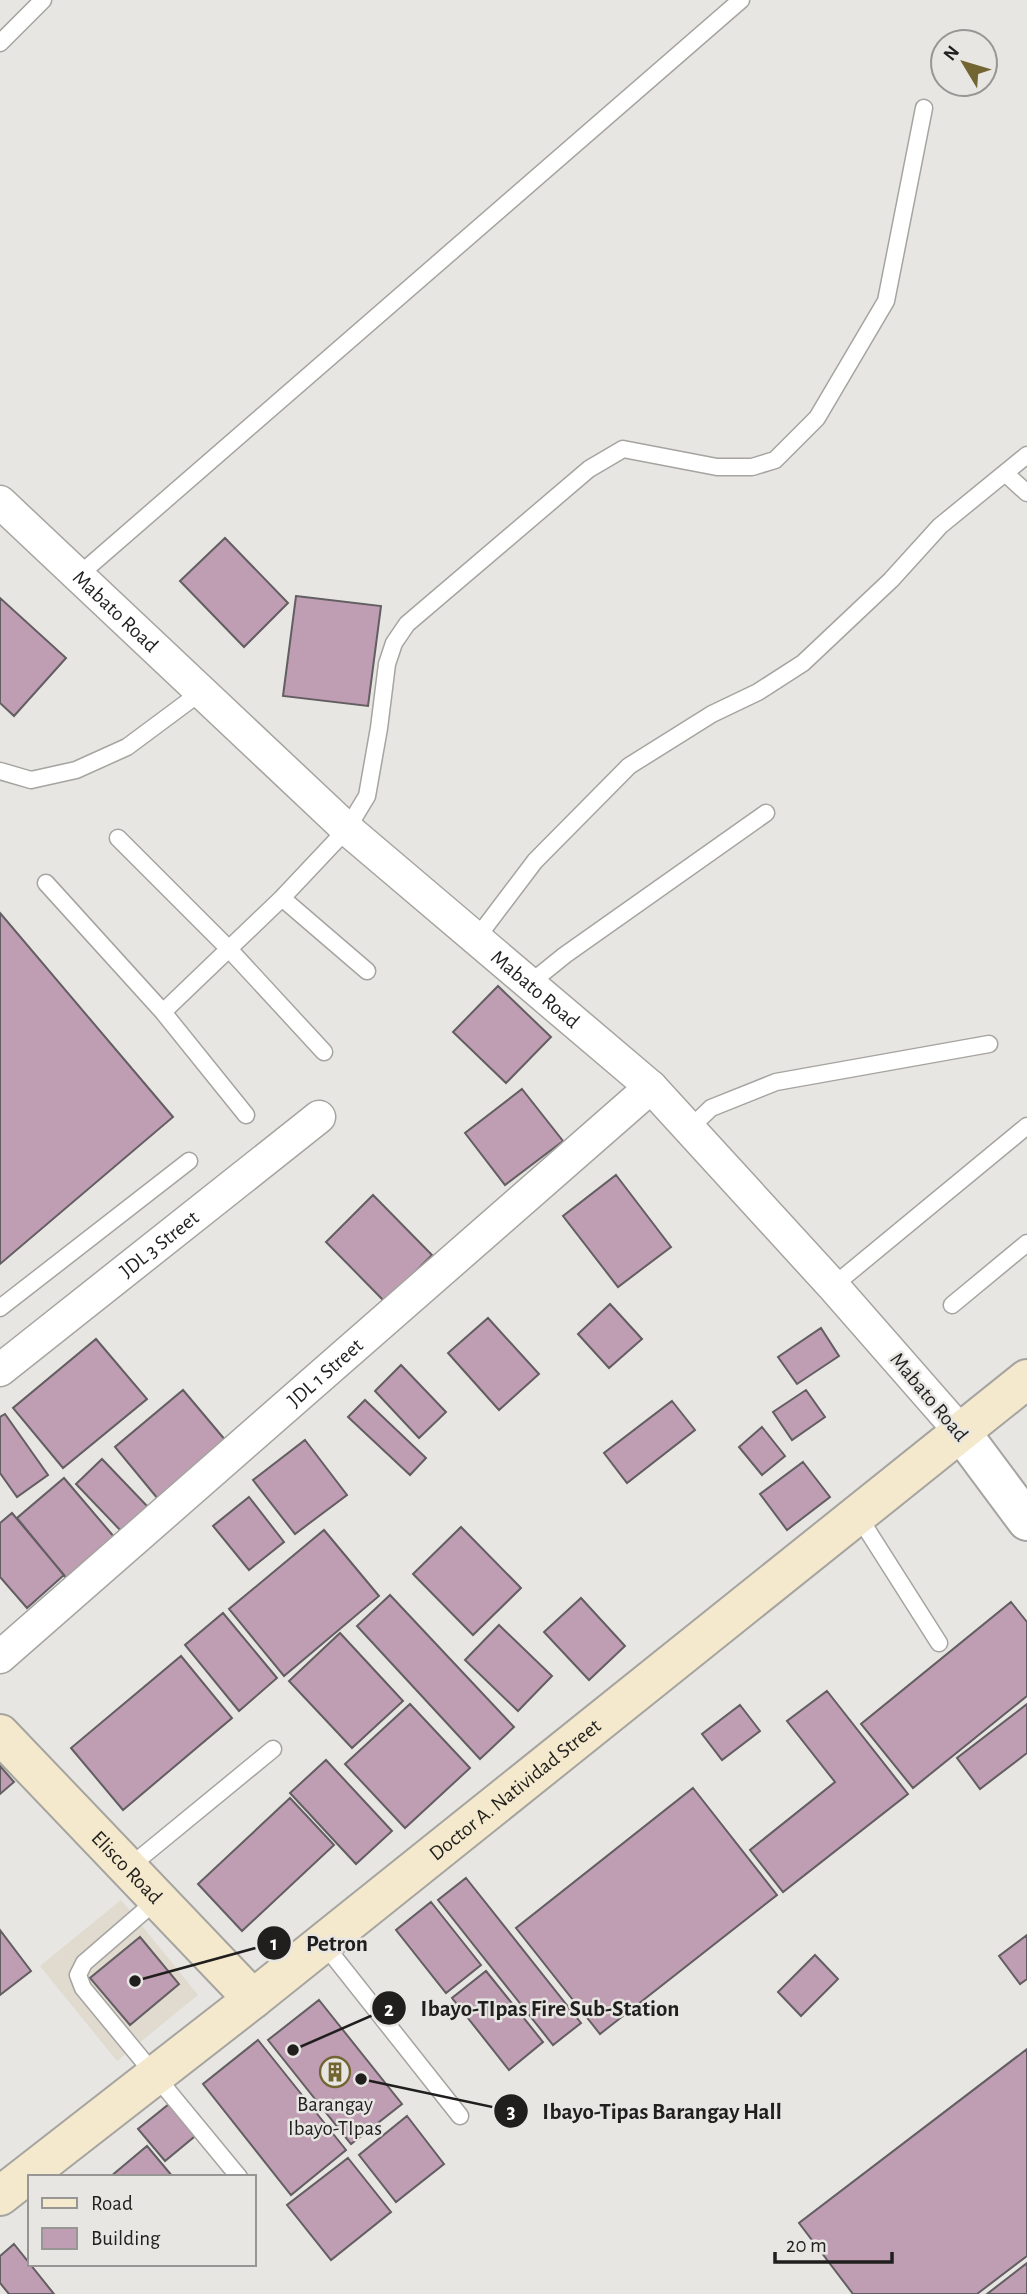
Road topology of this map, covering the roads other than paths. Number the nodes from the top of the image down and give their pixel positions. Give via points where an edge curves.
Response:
1 (43, 0) edge
2 (741, 0) edge
3 (0, 43) edge
4 (925, 108) dead end
5 (1027, 455) edge
6 (1005, 473) junction
7 (1027, 493) edge
8 (0, 502) edge
9 (79, 575) junction
10 (201, 692) junction
11 (0, 771) edge
12 (766, 813) dead end
13 (347, 830) junction
14 (118, 838) dead end
15 (46, 883) dead end
16 (282, 898) junction
17 (476, 939) junction
18 (228, 947) junction
19 (367, 971) dead end
20 (529, 984) junction
21 (163, 1012) junction
22 (989, 1044) dead end
23 (324, 1052) dead end
24 (651, 1087) junction
25 (246, 1115) dead end
26 (318, 1117) dead end
27 (1027, 1126) edge
28 (689, 1129) junction
29 (189, 1161) dead end
30 (1027, 1243) edge
31 (833, 1286) junction
32 (952, 1305) dead end
33 (0, 1308) edge
34 (0, 1370) edge
35 (1027, 1379) edge
36 (960, 1431) junction
37 (857, 1514) junction
38 (1027, 1521) edge
39 (939, 1643) dead end
40 (0, 1657) edge
41 (0, 1734) edge
42 (273, 1749) dead end
43 (128, 1868) junction
44 (158, 1899) junction
45 (323, 1943) junction
46 (253, 1999) junction
47 (156, 2074) junction
48 (460, 2116) dead end
49 (237, 2175) edge
50 (0, 2196) edge

1 - 3 lane
2 - 9 lane
4 - 13 lane via 886,301 817,418 775,460 752,467 717,467 623,449 589,469 407,624 387,664 368,796
5 - 6 lane
6 - 7 lane
6 - 17 lane via 940,526 891,580 803,663 629,766 535,861
8 - 9 street, Mabato Road
9 - 10 street, Mabato Road
10 - 11 lane via 127,747 76,770 31,780
10 - 13 street, Mabato Road
12 - 20 lane
13 - 16 lane
13 - 17 street, Mabato Road
14 - 18 lane
15 - 21 lane
16 - 18 lane
16 - 19 lane
17 - 20 street, Mabato Road
18 - 21 lane
18 - 23 lane
20 - 24 street, Mabato Road
21 - 25 lane
22 - 28 lane via 775,1082 711,1108
24 - 28 street, Mabato Road
24 - 40 street, JDL 1 Street
26 - 34 street, JDL 3 Street
27 - 31 lane
28 - 31 street, Mabato Road
29 - 33 lane
30 - 32 lane
31 - 36 street, Mabato Road
35 - 36 main road, Doctor A. Natividad Street
36 - 37 main road, Doctor A. Natividad Street
36 - 38 street, Mabato Road
37 - 39 lane
37 - 45 main road, Doctor A. Natividad Street
41 - 43 main road, Elisco Road
42 - 43 lane
43 - 44 main road, Elisco Road
44 - 46 main road, Elisco Road
44 - 47 lane via 84,1964 78,1975 83,1988
45 - 46 main road, Doctor A. Natividad Street
45 - 48 lane
46 - 47 main road, Doctor A. Natividad Street
47 - 49 lane
47 - 50 main road, Doctor A. Natividad Street

